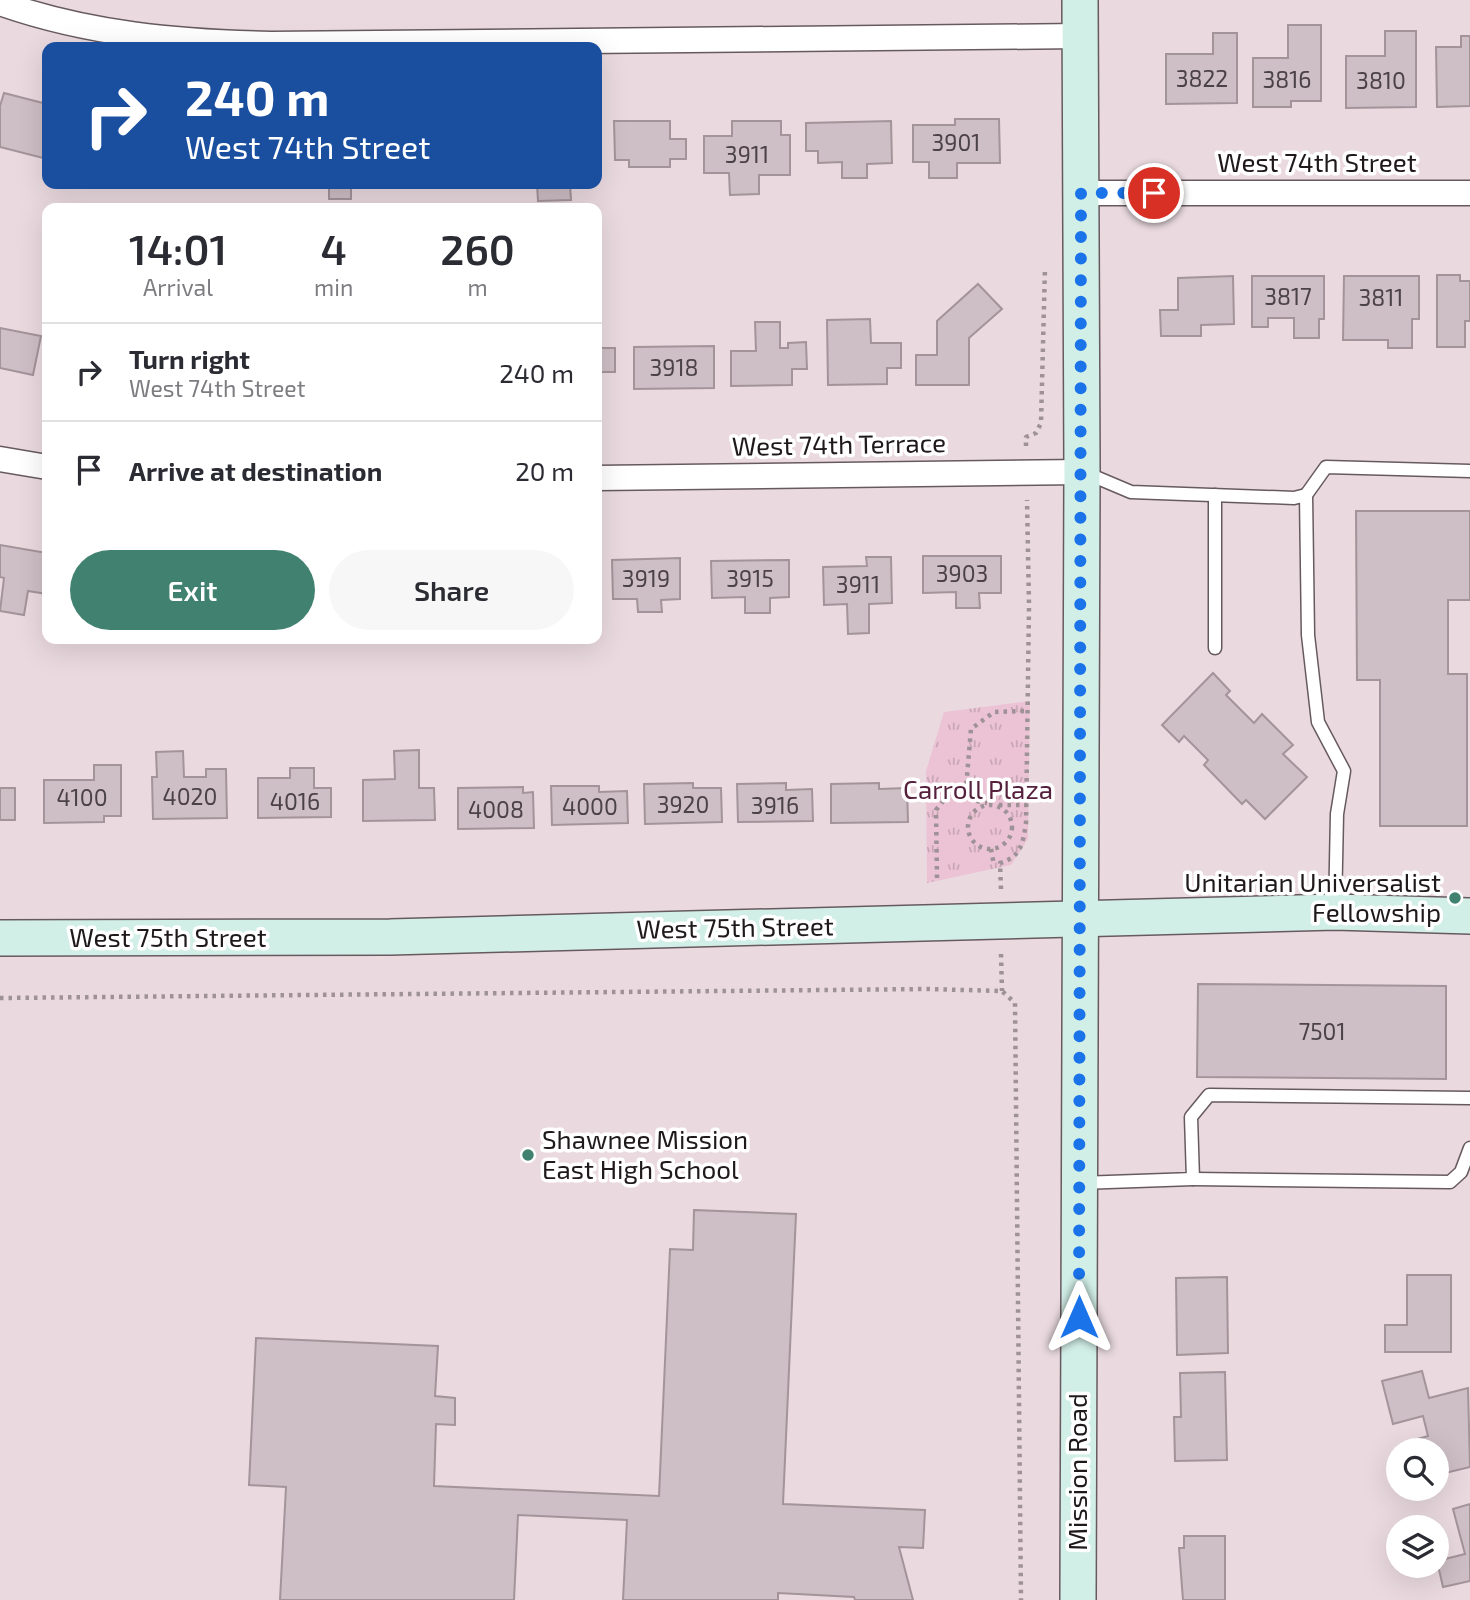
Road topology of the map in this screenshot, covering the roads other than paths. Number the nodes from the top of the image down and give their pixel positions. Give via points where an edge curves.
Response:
1 (1080, 0) edge
2 (0, 3) edge
3 (1080, 36) junction
4 (180, 42) edge
5 (473, 42) edge
6 (1081, 193) junction
7 (1470, 193) edge
8 (0, 459) edge
9 (42, 466) edge
10 (1470, 471) edge
11 (1083, 472) junction
12 (602, 478) edge
13 (1215, 495) junction
14 (1306, 495) junction
15 (1215, 648) dead end
16 (1335, 912) junction
17 (1470, 916) edge
18 (1079, 919) junction
19 (0, 938) edge
20 (1470, 1098) edge
21 (1470, 1148) edge
22 (1193, 1179) junction
23 (1079, 1183) junction
24 (1078, 1600) edge

1 - 3 main road, Mission Road
2 - 4 street via 95,30
3 - 5 street
3 - 6 main road, Mission Road
6 - 7 street, West 74th Street
6 - 11 main road, Mission Road
8 - 9 street
10 - 14 lane via 1326,467
11 - 12 street, West 74th Terrace
11 - 13 lane via 1131,492
11 - 18 main road, Mission Road
13 - 14 lane
13 - 15 lane
14 - 16 lane via 1308,635 1318,722 1344,771 1336,814
16 - 17 main road, West 75th Street
16 - 18 main road, West 75th Street
18 - 19 main road, West 75th Street via 390,937
18 - 23 main road, Mission Road
20 - 22 lane via 1209,1095 1191,1117
21 - 22 lane via 1461,1172 1450,1182
22 - 23 lane
23 - 24 main road, Mission Road

